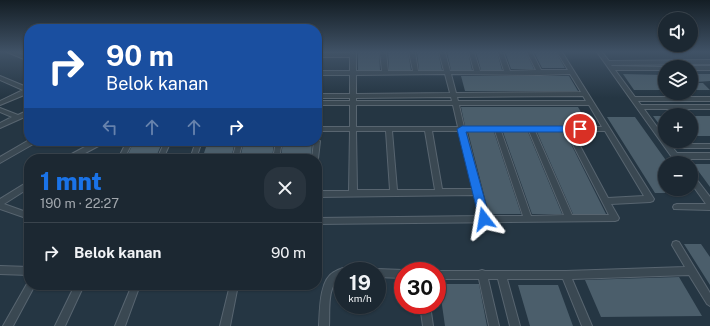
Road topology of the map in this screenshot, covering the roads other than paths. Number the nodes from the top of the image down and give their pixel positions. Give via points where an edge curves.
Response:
1 (353, 67) edge
2 (384, 67) edge
3 (415, 67) edge
4 (446, 67) edge
5 (476, 67) edge
6 (506, 67) edge
7 (537, 67) edge
8 (567, 67) edge
9 (611, 67) edge
10 (698, 68) edge
11 (710, 68) edge
12 (570, 72) junction
13 (322, 73) edge
14 (353, 73) junction
15 (385, 73) junction
16 (416, 73) junction
17 (447, 73) junction
18 (478, 73) junction
19 (508, 73) junction
20 (540, 73) junction
21 (0, 78) edge
22 (24, 88) edge
23 (24, 92) edge
24 (584, 94) junction
25 (453, 95) junction
26 (322, 96) edge
27 (353, 96) junction
28 (633, 99) junction
29 (710, 99) edge
30 (0, 103) edge
31 (322, 103) edge
32 (353, 103) junction
33 (455, 103) junction
34 (589, 103) junction
35 (639, 107) junction
36 (710, 107) edge
37 (0, 110) edge
38 (24, 114) edge
39 (17, 117) junction
40 (0, 126) edge
41 (322, 129) edge
42 (353, 129) junction
43 (389, 129) junction
44 (428, 129) junction
45 (462, 129) junction
46 (497, 129) junction
47 (531, 129) junction
48 (568, 129) junction
49 (606, 129) junction
50 (658, 133) edge
51 (24, 146) edge
52 (93, 146) edge
53 (698, 146) edge
54 (710, 146) edge
55 (669, 148) edge
56 (86, 150) junction
57 (78, 154) edge
58 (83, 154) edge
59 (675, 156) edge
60 (698, 156) edge
61 (710, 156) edge
62 (0, 160) edge
63 (698, 187) edge
64 (24, 188) edge
65 (478, 192) junction
66 (394, 193) junction
67 (439, 193) junction
68 (322, 194) edge
69 (352, 194) junction
70 (606, 201) junction
71 (710, 203) edge
72 (0, 205) edge
73 (677, 207) dead end
74 (710, 207) edge
75 (24, 214) edge
76 (570, 218) junction
77 (484, 219) junction
78 (528, 219) junction
79 (322, 220) edge
80 (676, 246) dead end
81 (0, 270) edge
82 (24, 271) edge
83 (692, 271) junction
84 (482, 274) junction
85 (334, 275) edge
86 (446, 275) edge
87 (501, 275) junction
88 (566, 275) junction
89 (28, 290) edge
90 (78, 290) edge
91 (134, 290) edge
92 (233, 290) edge
93 (710, 301) edge
94 (426, 314) edge
95 (8, 326) edge
96 (60, 326) edge
97 (120, 326) edge
98 (225, 326) edge
99 (324, 326) edge
100 (428, 326) edge
101 (494, 326) edge
102 (514, 326) edge
103 (587, 326) edge

1 - 14 street
2 - 15 street
3 - 16 street
4 - 17 street
5 - 18 street
6 - 19 street
7 - 20 street
8 - 12 street
9 - 28 street
10 - 11 street
12 - 20 street
12 - 24 street
13 - 14 street
14 - 15 street
14 - 27 street
15 - 16 street
16 - 17 street
17 - 18 street
17 - 25 street
18 - 19 street
19 - 20 street
21 - 22 street
23 - 30 street
24 - 25 street
24 - 34 street
25 - 27 street
25 - 33 street
26 - 27 street
27 - 32 street
28 - 29 street
28 - 35 street
31 - 32 street
32 - 33 street
32 - 42 street
33 - 34 street
33 - 45 street
34 - 49 street
35 - 36 street
35 - 50 street
37 - 39 street
38 - 39 street
39 - 40 street
41 - 42 street
42 - 43 street
42 - 69 street
43 - 44 street
43 - 66 street
44 - 45 street
44 - 67 street
45 - 46 street
45 - 65 street
46 - 47 street
46 - 78 street
47 - 48 street
47 - 76 street
48 - 49 street
48 - 70 street
49 - 70 street via 650,199
51 - 62 street
52 - 56 street
53 - 54 street
55 - 59 street
56 - 57 street
56 - 58 street
60 - 61 street
63 - 71 street
64 - 72 street
65 - 67 street
65 - 77 street
66 - 67 street
66 - 69 street
68 - 69 street
70 - 76 street via 615,218
72 - 75 street
73 - 74 street
76 - 78 street
77 - 78 street
77 - 79 street
80 - 83 street
81 - 82 street
83 - 88 street
83 - 93 street
84 - 86 street
84 - 87 street
84 - 101 street
85 - 99 street via 328,282
87 - 88 street
87 - 102 street
88 - 103 street
89 - 95 street
90 - 96 street
91 - 97 street
92 - 98 street
94 - 100 street

